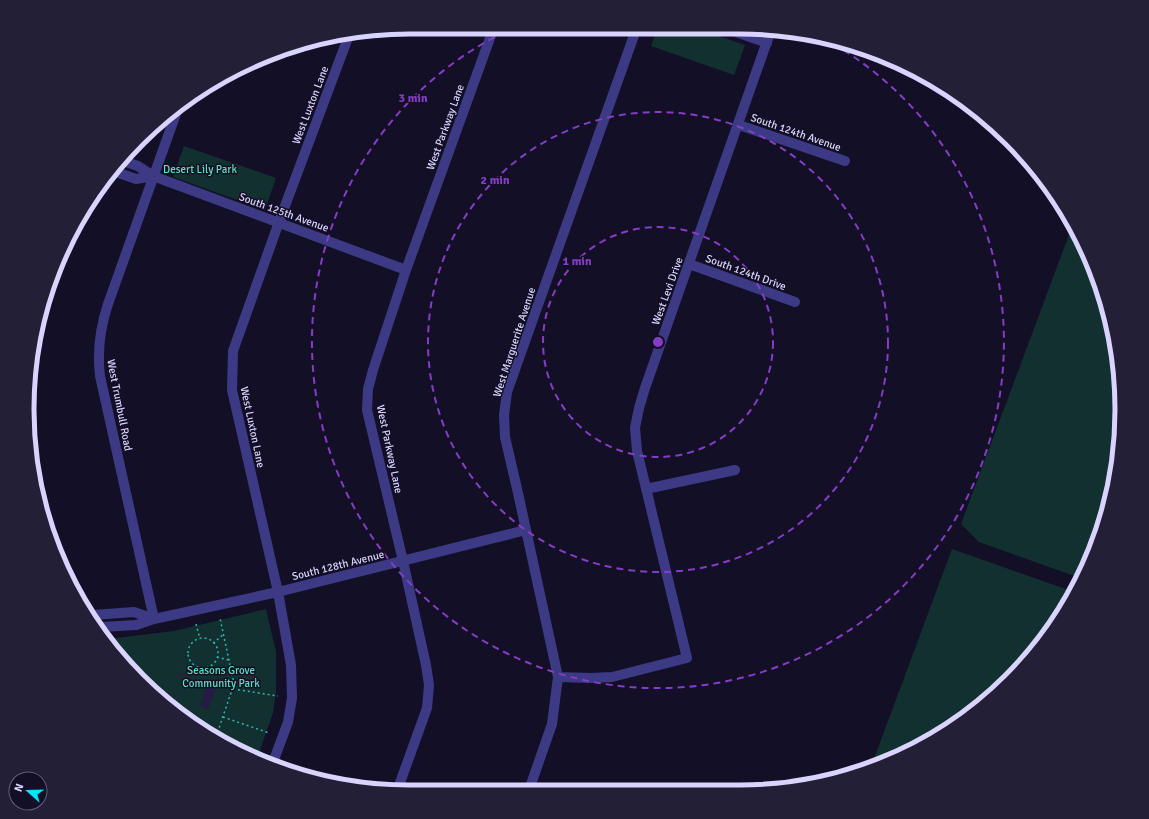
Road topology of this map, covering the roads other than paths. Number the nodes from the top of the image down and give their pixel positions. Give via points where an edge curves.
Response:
1 (491, 34) edge
2 (635, 34) edge
3 (742, 34) edge
4 (770, 35) edge
5 (347, 39) edge
6 (767, 43) junction
7 (175, 117) edge
8 (739, 125) junction
9 (845, 161) dead end
10 (127, 162) edge
11 (118, 173) edge
12 (153, 176) junction
13 (278, 222) junction
14 (689, 264) junction
15 (406, 270) junction
16 (795, 302) dead end
17 (735, 470) dead end
18 (646, 489) junction
19 (526, 530) junction
20 (403, 561) junction
21 (278, 592) junction
22 (95, 615) edge
23 (154, 619) junction
24 (104, 628) edge
25 (558, 677) junction
26 (274, 759) edge
27 (399, 785) edge
28 (531, 785) edge

1 - 15 street, West Parkway Lane
2 - 19 street, West Marguerite Avenue via 507,392 505,437
3 - 6 street
4 - 6 street, West Levi Drive
5 - 13 street, West Luxton Lane
6 - 8 street, West Levi Drive
7 - 12 street, West Trumbull Road
8 - 9 street, South 124th Avenue
8 - 14 street, West Levi Drive
10 - 12 street, South 125th Avenue
11 - 12 street, South 125th Avenue via 136,179
12 - 13 street, South 125th Avenue
12 - 23 street, West Trumbull Road via 101,325 98,346 100,376
13 - 15 street, South 125th Avenue
13 - 21 street, West Luxton Lane via 233,351 232,390
14 - 16 street, South 124th Drive
14 - 18 street, West Levi Drive via 639,408 635,428 637,451
15 - 20 street, West Parkway Lane via 372,370 367,410
17 - 18 street
18 - 25 street, West Levi Drive via 687,658 612,676
19 - 20 street, South 128th Avenue
19 - 25 street, West Marguerite Avenue
20 - 21 street, South 128th Avenue
20 - 27 street, West Parkway Lane via 430,685 427,708
21 - 23 street, South 128th Avenue
21 - 26 street, West Luxton Lane via 291,664 292,698 288,722
22 - 23 street via 134,612
23 - 24 street, South 128th Avenue via 136,625
25 - 28 street, West Marguerite Avenue via 552,724

